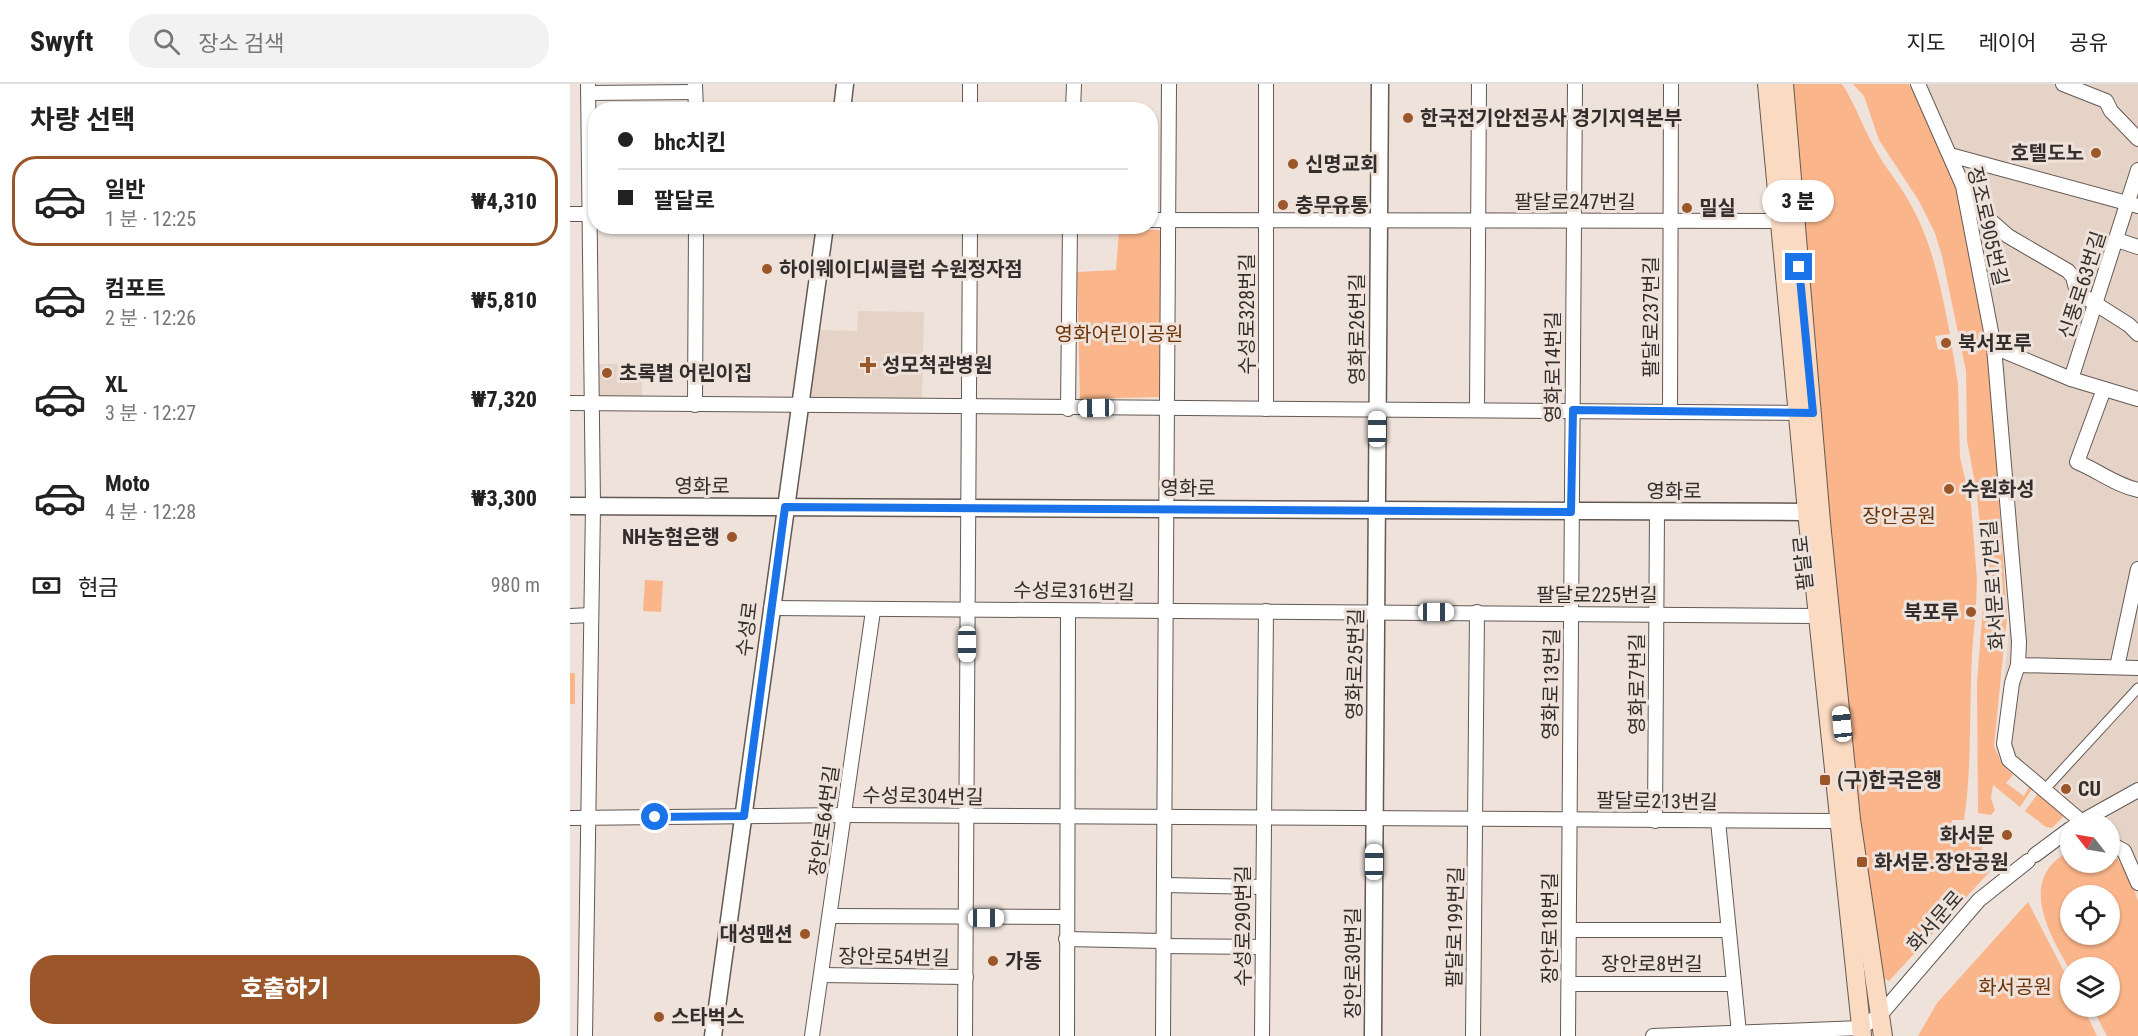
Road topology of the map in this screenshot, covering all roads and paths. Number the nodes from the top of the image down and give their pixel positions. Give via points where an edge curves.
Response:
1 (846, 84) edge
2 (970, 84) edge
3 (1074, 84) edge
4 (1169, 84) edge
5 (1266, 84) edge
6 (1380, 84) edge
7 (1479, 84) edge
8 (1575, 84) edge
9 (1671, 84) edge
10 (1767, 84) edge
11 (1784, 84) edge
12 (1918, 84) edge
13 (2063, 84) edge
14 (588, 88) edge
15 (695, 88) edge
16 (843, 102) edge
17 (970, 102) edge
18 (1073, 102) edge
19 (2138, 139) edge
20 (1950, 155) junction
21 (2138, 170) edge
22 (1966, 198) junction
23 (2133, 204) edge
24 (570, 214) edge
25 (588, 214) edge
26 (1158, 220) edge
27 (1168, 220) junction
28 (1267, 220) junction
29 (1378, 221) junction
30 (1479, 221) junction
31 (1781, 221) junction
32 (1573, 222) junction
33 (1671, 222) junction
34 (594, 234) edge
35 (696, 234) edge
36 (824, 234) edge
37 (970, 234) edge
38 (1070, 234) edge
39 (2117, 240) junction
40 (2138, 247) edge
41 (2096, 307) junction
42 (2138, 334) edge
43 (1994, 347) junction
44 (2071, 379) junction
45 (2104, 389) junction
46 (2138, 399) edge
47 (570, 403) edge
48 (592, 404) junction
49 (695, 405) junction
50 (799, 406) junction
51 (968, 406) junction
52 (1166, 408) junction
53 (1068, 409) junction
54 (1266, 409) junction
55 (1377, 409) junction
56 (1477, 410) junction
57 (1573, 410) junction
58 (1670, 412) junction
59 (1805, 413) junction
60 (2138, 490) edge
61 (570, 506) edge
62 (593, 507) junction
63 (785, 507) junction
64 (968, 508) junction
65 (1164, 509) junction
66 (1377, 510) junction
67 (1571, 512) junction
68 (1657, 512) junction
69 (1807, 512) junction
70 (2138, 569) edge
71 (771, 608) junction
72 (967, 610) junction
73 (873, 611) junction
74 (1068, 611) junction
75 (1266, 611) junction
76 (1165, 612) junction
77 (1376, 612) junction
78 (1477, 612) junction
79 (1656, 614) junction
80 (570, 615) edge
81 (591, 615) junction
82 (1572, 615) junction
83 (1818, 616) junction
84 (2018, 665) junction
85 (2117, 667) junction
86 (2138, 668) edge
87 (2138, 688) edge
88 (2046, 788) junction
89 (2138, 790) edge
90 (2063, 813) edge
91 (2099, 813) edge
92 (844, 815) junction
93 (744, 816) junction
94 (967, 816) junction
95 (1067, 817) junction
96 (1164, 817) junction
97 (1263, 817) junction
98 (570, 818) edge
99 (588, 818) junction
100 (1374, 819) junction
101 (1475, 819) junction
102 (1569, 820) junction
103 (1655, 820) junction
104 (1718, 821) junction
105 (1838, 821) junction
106 (2060, 838) edge
107 (2120, 849) edge
108 (2138, 883) edge
109 (1164, 885) junction
110 (1262, 886) junction
111 (830, 916) junction
112 (1066, 917) junction
113 (966, 918) junction
114 (1570, 930) junction
115 (1728, 930) junction
116 (1066, 939) junction
117 (1163, 944) junction
118 (1262, 947) junction
119 (821, 975) junction
120 (966, 977) junction
121 (1569, 984) junction
122 (1734, 984) junction
123 (1881, 1014) junction
124 (1862, 1032) edge
125 (1739, 1033) junction
126 (585, 1036) edge
127 (712, 1036) edge
128 (812, 1036) edge
129 (965, 1036) edge
130 (1067, 1036) edge
131 (1163, 1036) edge
132 (1262, 1036) edge
133 (1373, 1036) edge
134 (1473, 1036) edge
135 (1568, 1036) edge
136 (1653, 1036) edge
137 (1884, 1036) edge

1 - 16 street
2 - 17 street
3 - 18 street
4 - 27 street
5 - 28 street, 수성로328번길
6 - 29 street, 영화로26번길
7 - 30 street
8 - 32 street, 영화로14번길
9 - 33 street
10 - 31 main road, 팔달로
11 - 59 main road, 팔달로
12 - 20 street, 정조로905번길
13 - 19 street via 2106,101
14 - 15 street
20 - 22 street, 정조로905번길
20 - 23 street
21 - 23 street, 신풍로63번길
22 - 41 street via 2008,236 2073,276 2077,292
22 - 43 street, 정조로905번길
23 - 39 street, 신풍로63번길
24 - 25 street
26 - 27 street, 팔달로247번길
27 - 28 street, 팔달로247번길
27 - 52 street
28 - 29 street, 팔달로247번길
28 - 54 street, 수성로328번길
29 - 30 street, 팔달로247번길
29 - 55 street, 영화로26번길
30 - 32 street, 팔달로247번길
30 - 56 street
31 - 33 street, 팔달로247번길
31 - 59 main road, 팔달로
32 - 33 street, 팔달로247번길
32 - 57 street, 영화로14번길
33 - 58 street, 팔달로237번길
34 - 48 street
35 - 49 street
36 - 50 street, 수성로
37 - 51 street, 장안로54번길
38 - 53 street
39 - 40 street
39 - 41 street, 신풍로63번길
41 - 42 street
41 - 44 street, 신풍로63번길
43 - 44 street
43 - 84 street, 화서문로17번길
44 - 45 street
45 - 46 street
45 - 60 street via 2077,462 2114,483
47 - 48 street
48 - 49 street
48 - 62 street
49 - 50 street
50 - 51 street
50 - 63 street, 수성로
51 - 53 street
51 - 64 street, 장안로54번길
52 - 53 street
52 - 54 street
52 - 65 street
54 - 55 street
55 - 56 street
55 - 66 street, 영화로26번길
56 - 57 street
57 - 58 street
57 - 67 street, 영화로14번길
58 - 59 street
59 - 69 main road, 팔달로
59 - 123 main road, 팔달로 via 1821,522 1851,819
61 - 62 street, 영화로
62 - 63 street, 영화로
62 - 81 street
63 - 64 street, 영화로
63 - 71 street, 수성로
64 - 65 street, 영화로
64 - 72 street, 장안로54번길
65 - 66 street, 영화로
65 - 76 street
66 - 67 street, 영화로
66 - 77 street, 영화로25번길
67 - 68 street, 영화로
67 - 82 street, 영화로13번길
68 - 69 street, 영화로
68 - 79 street, 영화로7번길
69 - 83 main road, 팔달로
70 - 85 street
71 - 73 street, 수성로316번길
71 - 93 street, 수성로
72 - 73 street, 수성로316번길
72 - 74 street, 수성로316번길
72 - 94 street, 장안로54번길
73 - 92 street, 장안로64번길
74 - 76 street, 수성로316번길
74 - 95 street
75 - 76 street, 수성로316번길
75 - 77 street, 수성로316번길
75 - 97 street
76 - 96 street
77 - 78 street, 팔달로225번길
77 - 100 street, 영화로25번길
78 - 82 street, 팔달로225번길
78 - 101 street
79 - 82 street, 팔달로225번길
79 - 83 street, 팔달로225번길
79 - 103 street, 영화로7번길
80 - 81 street
81 - 99 street
82 - 102 street, 영화로13번길
83 - 105 main road, 팔달로
84 - 85 street
84 - 88 street, 화서문로17번길 via 2004,744 2014,766
85 - 86 street
87 - 88 street
88 - 90 street, 화서문로17번길
89 - 91 street, 화서문로
92 - 93 street, 수성로304번길
92 - 94 street, 수성로304번길
92 - 111 street, 장안로64번길
93 - 99 street, 수성로304번길
93 - 127 street, 수성로
94 - 95 street, 수성로304번길
94 - 113 street, 장안로54번길
95 - 96 street, 수성로304번길
95 - 112 street
96 - 97 street, 수성로304번길
96 - 109 street
97 - 100 street, 수성로304번길
97 - 110 street, 수성로290번길
98 - 99 street, 수성로304번길
99 - 126 street
100 - 101 street, 팔달로213번길
100 - 133 street, 장안로30번길
101 - 102 street, 팔달로213번길
101 - 134 street, 팔달로199번길
102 - 103 street, 팔달로213번길
102 - 114 street, 장안로18번길
103 - 104 street, 팔달로213번길
104 - 105 street, 팔달로213번길
104 - 115 street, 장안로8번길
105 - 124 main road, 팔달로
106 - 123 street, 화서문로 via 1979,900
107 - 108 street
109 - 110 street
109 - 117 street
110 - 118 street, 수성로290번길
111 - 113 street, 장안로54번길
111 - 119 street, 장안로64번길
112 - 113 street, 장안로54번길
112 - 116 street
113 - 120 street, 장안로54번길
114 - 115 street, 장안로8번길
114 - 121 street, 장안로18번길
115 - 122 street, 장안로8번길
116 - 117 street
116 - 130 street
117 - 118 street
117 - 131 street
118 - 132 street, 수성로290번길
119 - 120 street, 장안로54번길
119 - 128 street, 장안로64번길
120 - 129 street, 장안로54번길
121 - 122 street, 장안로8번길
121 - 135 street, 장안로18번길
122 - 125 street, 장안로8번길
123 - 124 street, 화서문로
123 - 137 main road, 팔달로
124 - 125 street
125 - 136 street

